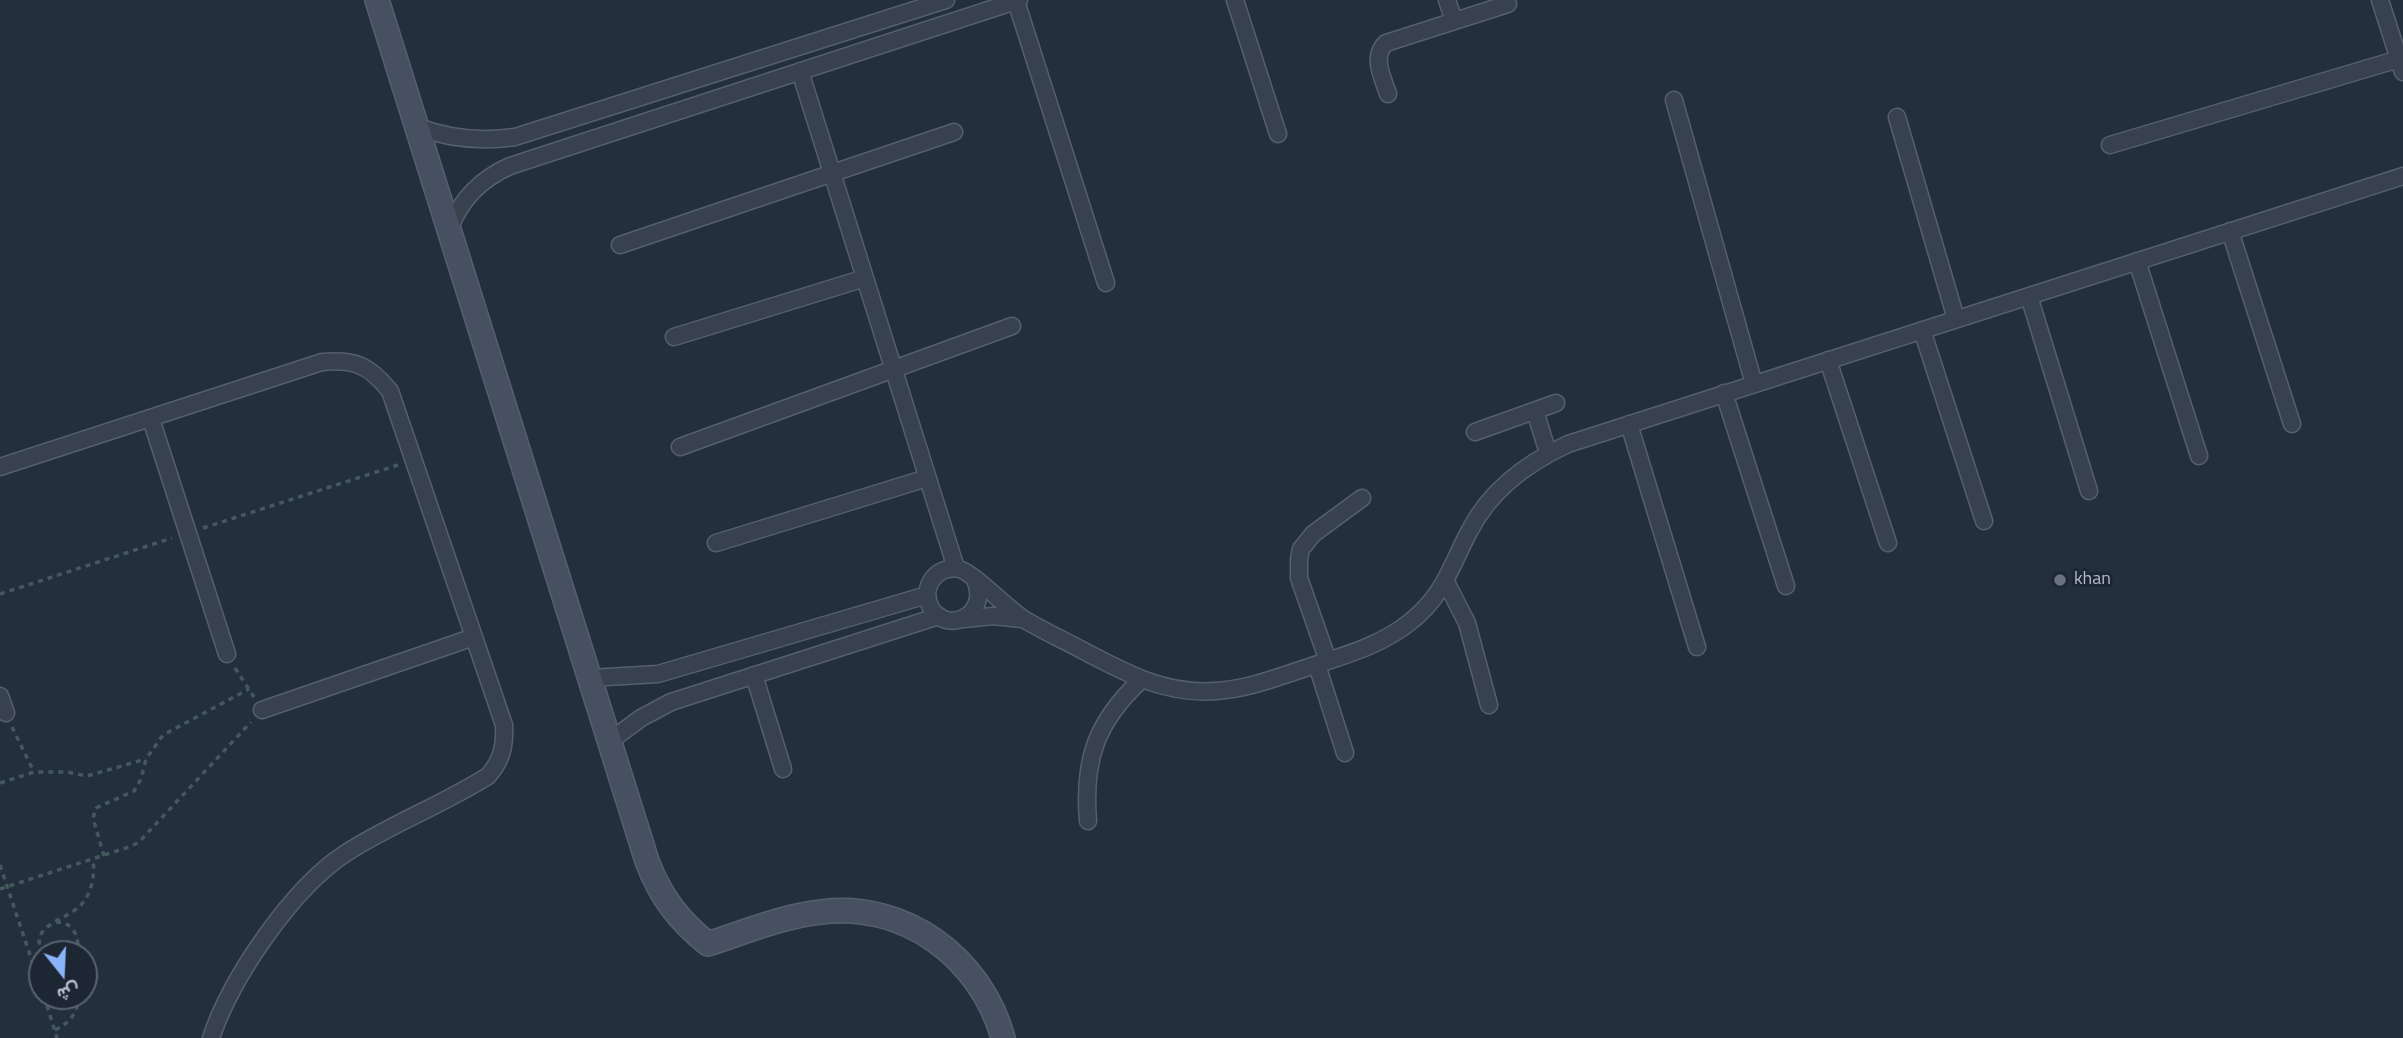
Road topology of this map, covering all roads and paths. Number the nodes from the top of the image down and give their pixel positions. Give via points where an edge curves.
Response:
1 (377, 0) edge
2 (946, 0) edge
3 (1018, 0) edge
4 (1235, 0) edge
5 (1447, 0) edge
6 (2380, 0) edge
7 (1508, 4) dead end
8 (881, 21) junction
9 (1454, 21) junction
10 (888, 42) junction
11 (2401, 66) edge
12 (800, 71) junction
13 (1388, 94) dead end
14 (1674, 100) dead end
15 (1897, 117) dead end
16 (418, 127) junction
17 (954, 132) dead end
18 (1278, 134) dead end
19 (2110, 145) dead end
20 (832, 174) junction
21 (2403, 176) edge
22 (450, 227) junction
23 (2230, 231) junction
24 (620, 245) dead end
25 (2137, 261) junction
26 (865, 278) junction
27 (1106, 283) dead end
28 (2029, 296) junction
29 (1956, 319) junction
30 (1012, 326) dead end
31 (1922, 330) junction
32 (674, 337) dead end
33 (1828, 360) junction
34 (893, 370) junction
35 (1754, 384) junction
36 (1724, 393) junction
37 (1556, 403) dead end
38 (1535, 411) junction
39 (151, 419) junction
40 (1629, 424) junction
41 (2292, 424) dead end
42 (1475, 432) dead end
43 (680, 447) dead end
44 (1548, 453) junction
45 (2199, 456) dead end
46 (414, 460) junction
47 (0, 467) edge
48 (928, 478) junction
49 (2088, 491) dead end
50 (1362, 498) dead end
51 (1984, 521) dead end
52 (188, 533) junction
53 (716, 543) dead end
54 (1888, 543) dead end
55 (956, 568) junction
56 (975, 580) junction
57 (1446, 582) junction
58 (1786, 586) dead end
59 (0, 594) edge
60 (927, 595) junction
61 (939, 616) junction
62 (962, 619) junction
63 (1024, 620) junction
64 (474, 637) junction
65 (1697, 647) dead end
66 (227, 654) joint
67 (1323, 663) junction
68 (679, 668) junction
69 (754, 675) junction
70 (590, 678) junction
71 (1141, 680) junction
72 (249, 689) junction
73 (0, 696) edge
74 (686, 696) junction
75 (1489, 705) dead end
76 (262, 710) junction
77 (6, 713) joint
78 (610, 741) junction
79 (1345, 753) dead end
80 (146, 758) junction
81 (783, 769) dead end
82 (34, 772) junction
83 (0, 783) edge
84 (1088, 821) dead end
85 (104, 856) junction
86 (93, 859) junction
87 (0, 864) edge
88 (7, 887) junction
89 (0, 889) edge
90 (54, 923) junction
91 (40, 940) edge
92 (77, 940) edge
93 (28, 949) edge
94 (48, 1010) edge
95 (75, 1010) edge
96 (55, 1030) junction
97 (57, 1038) edge
98 (211, 1038) edge
99 (1003, 1038) edge

1 - 16 street
2 - 8 street
3 - 10 street
3 - 27 street
4 - 18 street
5 - 9 street
6 - 11 street
7 - 9 street
8 - 10 street
8 - 16 street via 515,137 466,139
9 - 13 street via 1382,46 1378,60
10 - 12 street
11 - 19 street
12 - 20 street
12 - 22 street via 510,166 473,190
14 - 35 street
15 - 29 street
16 - 22 street
17 - 20 street
20 - 24 street
20 - 26 street
21 - 23 street
22 - 70 street
23 - 25 street
23 - 41 street
25 - 28 street
25 - 45 street
26 - 32 street
26 - 34 street
28 - 29 street
28 - 49 street
29 - 31 street
30 - 34 street
31 - 33 street
31 - 51 street
33 - 35 street
33 - 54 street
34 - 43 street
34 - 48 street
35 - 36 street
36 - 40 street
36 - 58 street
37 - 38 street
38 - 42 street
38 - 44 street
39 - 46 street via 321,362 341,360 368,369 390,391
39 - 47 street
39 - 52 street
40 - 44 street
40 - 65 street
44 - 57 street via 1510,479 1481,510
46 - 52 path
46 - 64 street
48 - 53 street
48 - 55 street
50 - 67 street via 1313,534 1301,549 1299,578
52 - 59 path
52 - 66 street
55 - 56 street
55 - 60 street via 935,575
56 - 62 street via 978,603
56 - 63 street
57 - 67 street via 1408,624
57 - 75 street via 1467,623
60 - 61 street
60 - 68 street
61 - 62 street
61 - 69 street
62 - 63 street
63 - 71 street
64 - 76 street
64 - 98 street via 504,725 503,753 497,766 476,783 346,853 312,879 267,934
66 - 72 path
67 - 71 street via 1238,689 1176,690
67 - 79 street
68 - 70 street
68 - 74 street
69 - 74 street
69 - 81 street
70 - 78 street
71 - 84 street via 1114,709 1094,743 1087,782
72 - 76 path
72 - 80 path via 163,735
73 - 77 street
74 - 78 street via 655,709
76 - 85 path via 140,841
77 - 82 path
78 - 99 street via 653,878 670,908 708,944 823,911 891,918 932,937 966,967 991,1005
80 - 82 path via 87,776
80 - 85 path via 134,791 96,808 93,818
82 - 83 path
85 - 86 path
86 - 88 path
86 - 90 path via 88,894 74,912
87 - 88 path
88 - 89 path
88 - 93 path
90 - 91 path via 41,932
90 - 92 path via 69,925
94 - 96 path
95 - 96 path
96 - 97 path

